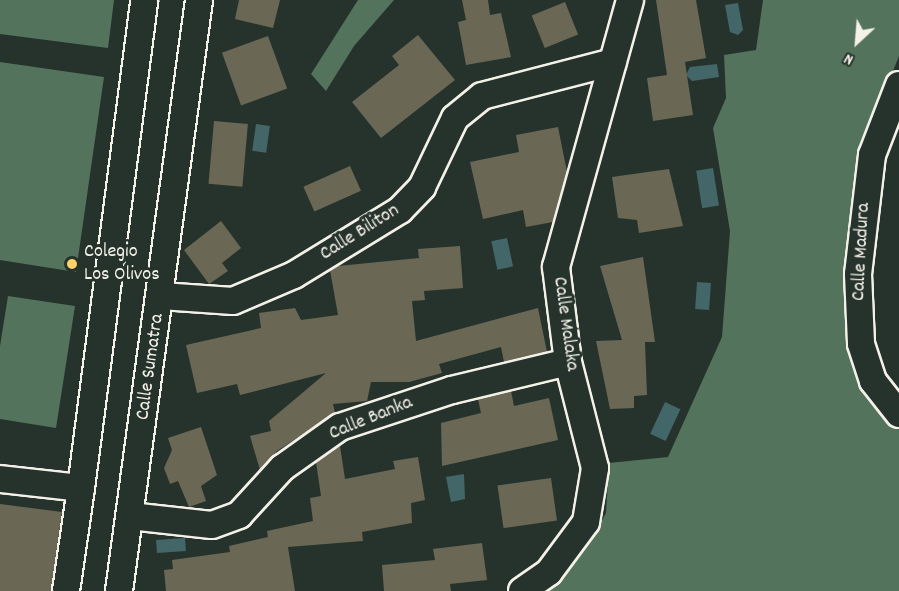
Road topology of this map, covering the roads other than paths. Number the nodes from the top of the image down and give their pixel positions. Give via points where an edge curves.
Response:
1 (144, 0) edge
2 (200, 0) edge
3 (630, 0) edge
4 (613, 62) junction
5 (899, 85) edge
6 (161, 296) junction
7 (568, 362) junction
8 (899, 414) edge
9 (0, 479) edge
10 (81, 488) junction
11 (130, 516) junction
12 (66, 591) edge
13 (119, 591) edge
14 (522, 591) edge

1 - 10 street
2 - 6 street, Calle Sumatra
3 - 4 street, Calle Malaka
4 - 6 street, Calle Biliton via 482,96 455,118 422,187 400,210 294,275 233,301
4 - 7 street, Calle Malaka via 556,267
5 - 8 street, Calle Madura via 872,155 858,274 861,344 873,381
6 - 11 street, Calle Sumatra
7 - 11 street, Calle Banka via 452,390 340,427 282,468 239,515 212,525
7 - 14 street, Calle Malaka via 595,468 586,522 549,572
9 - 10 street
10 - 12 street
11 - 13 street, Calle Sumatra

